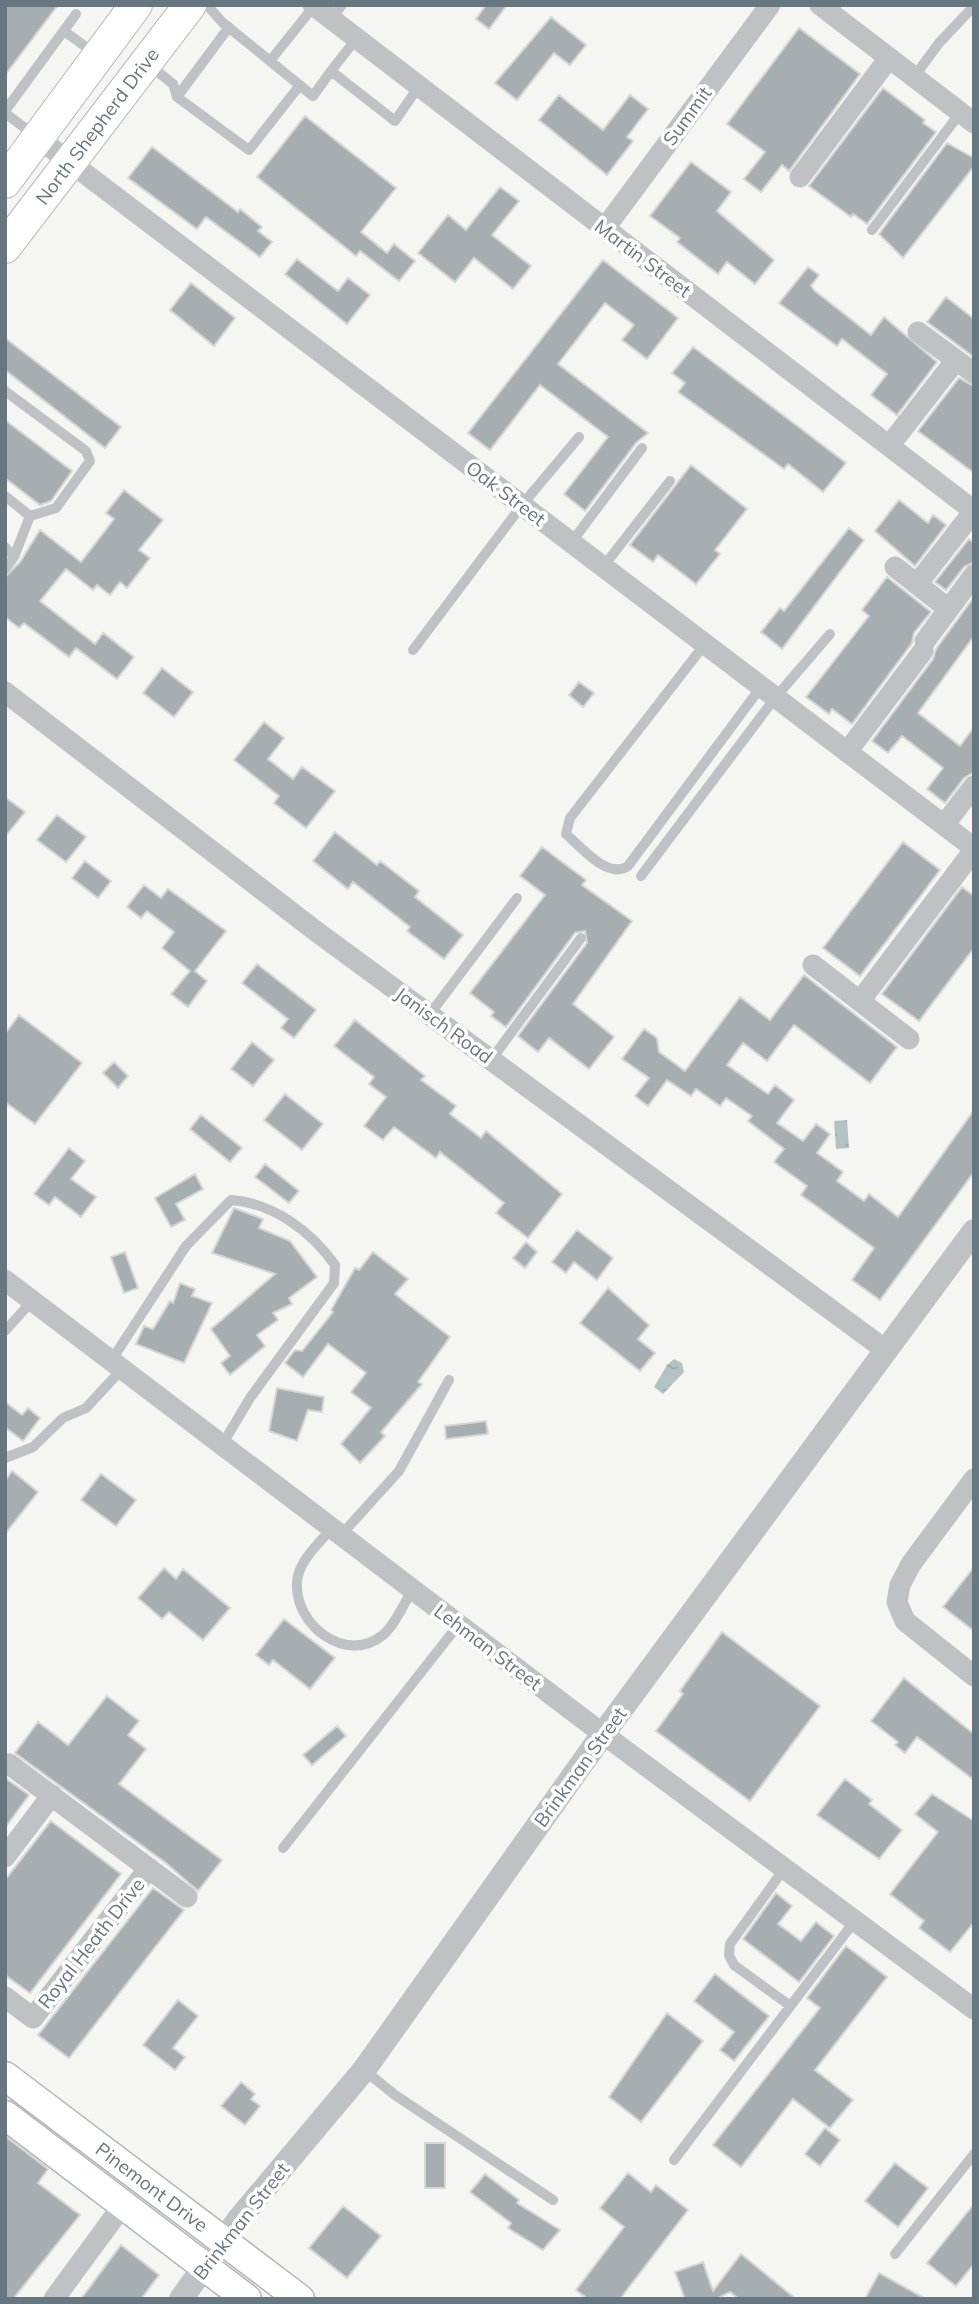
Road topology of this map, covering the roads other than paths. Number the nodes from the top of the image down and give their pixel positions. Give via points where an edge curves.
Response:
1 (136, 5) edge
2 (190, 5) edge
3 (206, 5) edge
4 (770, 5) edge
5 (820, 5) edge
6 (313, 6) edge
7 (974, 6) edge
8 (337, 12) edge
9 (76, 14) dead end
10 (229, 27) junction
11 (64, 31) junction
12 (356, 38) junction
13 (99, 56) junction
14 (889, 58) junction
15 (270, 61) junction
16 (146, 62) junction
17 (331, 71) junction
18 (914, 77) junction
19 (300, 85) junction
20 (419, 86) junction
21 (177, 97) junction
22 (5, 112) edge
23 (967, 118) edge
24 (38, 138) junction
25 (69, 161) junction
26 (800, 177) dead end
27 (5, 182) edge
28 (605, 228) junction
29 (872, 230) dead end
30 (5, 247) edge
31 (918, 332) dead end
32 (956, 360) junction
33 (974, 373) edge
34 (5, 391) edge
35 (579, 437) dead end
36 (889, 446) junction
37 (642, 449) dead end
38 (670, 481) dead end
39 (5, 496) edge
40 (522, 505) junction
41 (972, 505) edge
42 (30, 516) junction
43 (571, 543) junction
44 (5, 547) edge
45 (14, 557) junction
46 (603, 567) junction
47 (895, 567) dead end
48 (5, 569) edge
49 (974, 575) edge
50 (918, 584) junction
51 (941, 603) dead end
52 (830, 634) dead end
53 (705, 644) junction
54 (414, 650) dead end
55 (5, 692) edge
56 (768, 693) junction
57 (847, 752) junction
58 (974, 786) edge
59 (944, 825) junction
60 (974, 849) edge
61 (641, 876) dead end
62 (517, 898) dead end
63 (580, 938) dead end
64 (813, 965) dead end
65 (860, 1001) junction
66 (430, 1014) junction
67 (909, 1039) dead end
68 (491, 1060) junction
69 (974, 1231) edge
70 (5, 1280) edge
71 (32, 1301) junction
72 (5, 1331) edge
73 (887, 1351) junction
74 (116, 1365) junction
75 (449, 1380) dead end
76 (222, 1445) junction
77 (5, 1458) edge
78 (974, 1479) edge
79 (336, 1532) junction
80 (413, 1589) junction
81 (459, 1624) junction
82 (974, 1676) edge
83 (603, 1734) junction
84 (9, 1764) dead end
85 (52, 1796) junction
86 (283, 1848) dead end
87 (5, 1857) edge
88 (149, 1868) junction
89 (784, 1869) junction
90 (187, 1897) dead end
91 (854, 1922) junction
92 (5, 1997) edge
93 (789, 2005) junction
94 (974, 2009) edge
95 (364, 2070) junction
96 (5, 2076) edge
97 (5, 2115) edge
98 (974, 2154) edge
99 (674, 2160) dead end
100 (553, 2200) dead end
101 (123, 2205) junction
102 (223, 2241) junction
103 (895, 2254) dead end
104 (204, 2267) junction
105 (54, 2299) edge
106 (181, 2299) edge
107 (247, 2299) edge
108 (300, 2299) edge

1 - 13 main road, North Shepherd Drive
2 - 16 main road, North Shepherd Drive
3 - 10 lane
4 - 28 street, Summit
5 - 14 street
6 - 8 street, Martin Street
6 - 15 lane
7 - 18 lane
8 - 12 street, Martin Street
9 - 11 lane
10 - 15 lane
10 - 21 lane
11 - 13 lane
11 - 22 lane
12 - 17 lane
12 - 20 street, Martin Street
13 - 24 main road, North Shepherd Drive
14 - 18 street
14 - 26 street
15 - 19 lane
16 - 21 lane via 173,85
16 - 25 main road, North Shepherd Drive
17 - 19 lane via 313,96
17 - 20 lane via 395,121
18 - 23 street
19 - 21 lane via 249,150
20 - 28 street, Martin Street
22 - 24 lane
23 - 29 lane
24 - 25 street, Oak Street
24 - 27 main road, North Shepherd Drive
25 - 30 main road, North Shepherd Drive
25 - 40 street, Oak Street
28 - 36 street, Martin Street
31 - 32 street
32 - 33 street
32 - 36 street
34 - 42 lane via 86,451 90,461 56,508
35 - 40 lane
36 - 41 street, Martin Street
37 - 43 lane
38 - 46 lane
39 - 42 lane
40 - 43 street, Oak Street
40 - 54 lane
41 - 50 street
42 - 45 lane
43 - 46 street, Oak Street
44 - 45 lane
45 - 48 lane
46 - 53 street, Oak Street
47 - 50 street
49 - 57 street
50 - 51 street
52 - 56 lane
53 - 56 street, Oak Street
53 - 56 lane via 570,818 566,834 594,858 611,870 628,866
55 - 66 street, Janisch Road
56 - 57 street, Oak Street
56 - 61 lane
57 - 59 street, Oak Street
58 - 59 street
59 - 60 street, Oak Street
60 - 65 street
62 - 66 lane
63 - 68 lane
64 - 65 street
65 - 67 street
66 - 68 street, Janisch Road
68 - 73 street, Janisch Road
69 - 73 street, Brinkman Street
70 - 71 street, Lehman Street
71 - 72 lane
71 - 74 street, Lehman Street
73 - 83 street, Brinkman Street
74 - 76 street, Lehman Street
74 - 76 lane via 186,1246 232,1200 270,1209 296,1227 321,1246 335,1265 334,1283
74 - 77 lane via 86,1408 63,1419 33,1447
75 - 79 lane via 399,1471
76 - 79 street, Lehman Street
78 - 82 street via 911,1564 897,1602 905,1621
79 - 80 street, Lehman Street
79 - 80 lane via 300,1567 297,1581 298,1594 317,1632 348,1646 376,1639 385,1634
80 - 81 street, Lehman Street
81 - 83 street, Lehman Street
81 - 86 lane
83 - 89 street, Lehman Street
83 - 95 street, Brinkman Street
84 - 85 street
85 - 87 street
85 - 88 street
88 - 90 street
88 - 92 street, Royal Heath Drive via 33,2018
89 - 91 street, Lehman Street
89 - 93 lane via 730,1944 729,1955 734,1965
91 - 93 lane
91 - 94 street, Lehman Street
93 - 99 lane
95 - 100 lane
95 - 102 street, Brinkman Street
96 - 102 main road, Pinemont Drive
97 - 101 main road, Pinemont Drive
98 - 103 lane
101 - 104 main road, Pinemont Drive
101 - 105 street
102 - 104 street, Brinkman Street
102 - 108 main road, Pinemont Drive
104 - 106 street, Brinkman Street
104 - 107 main road, Pinemont Drive

